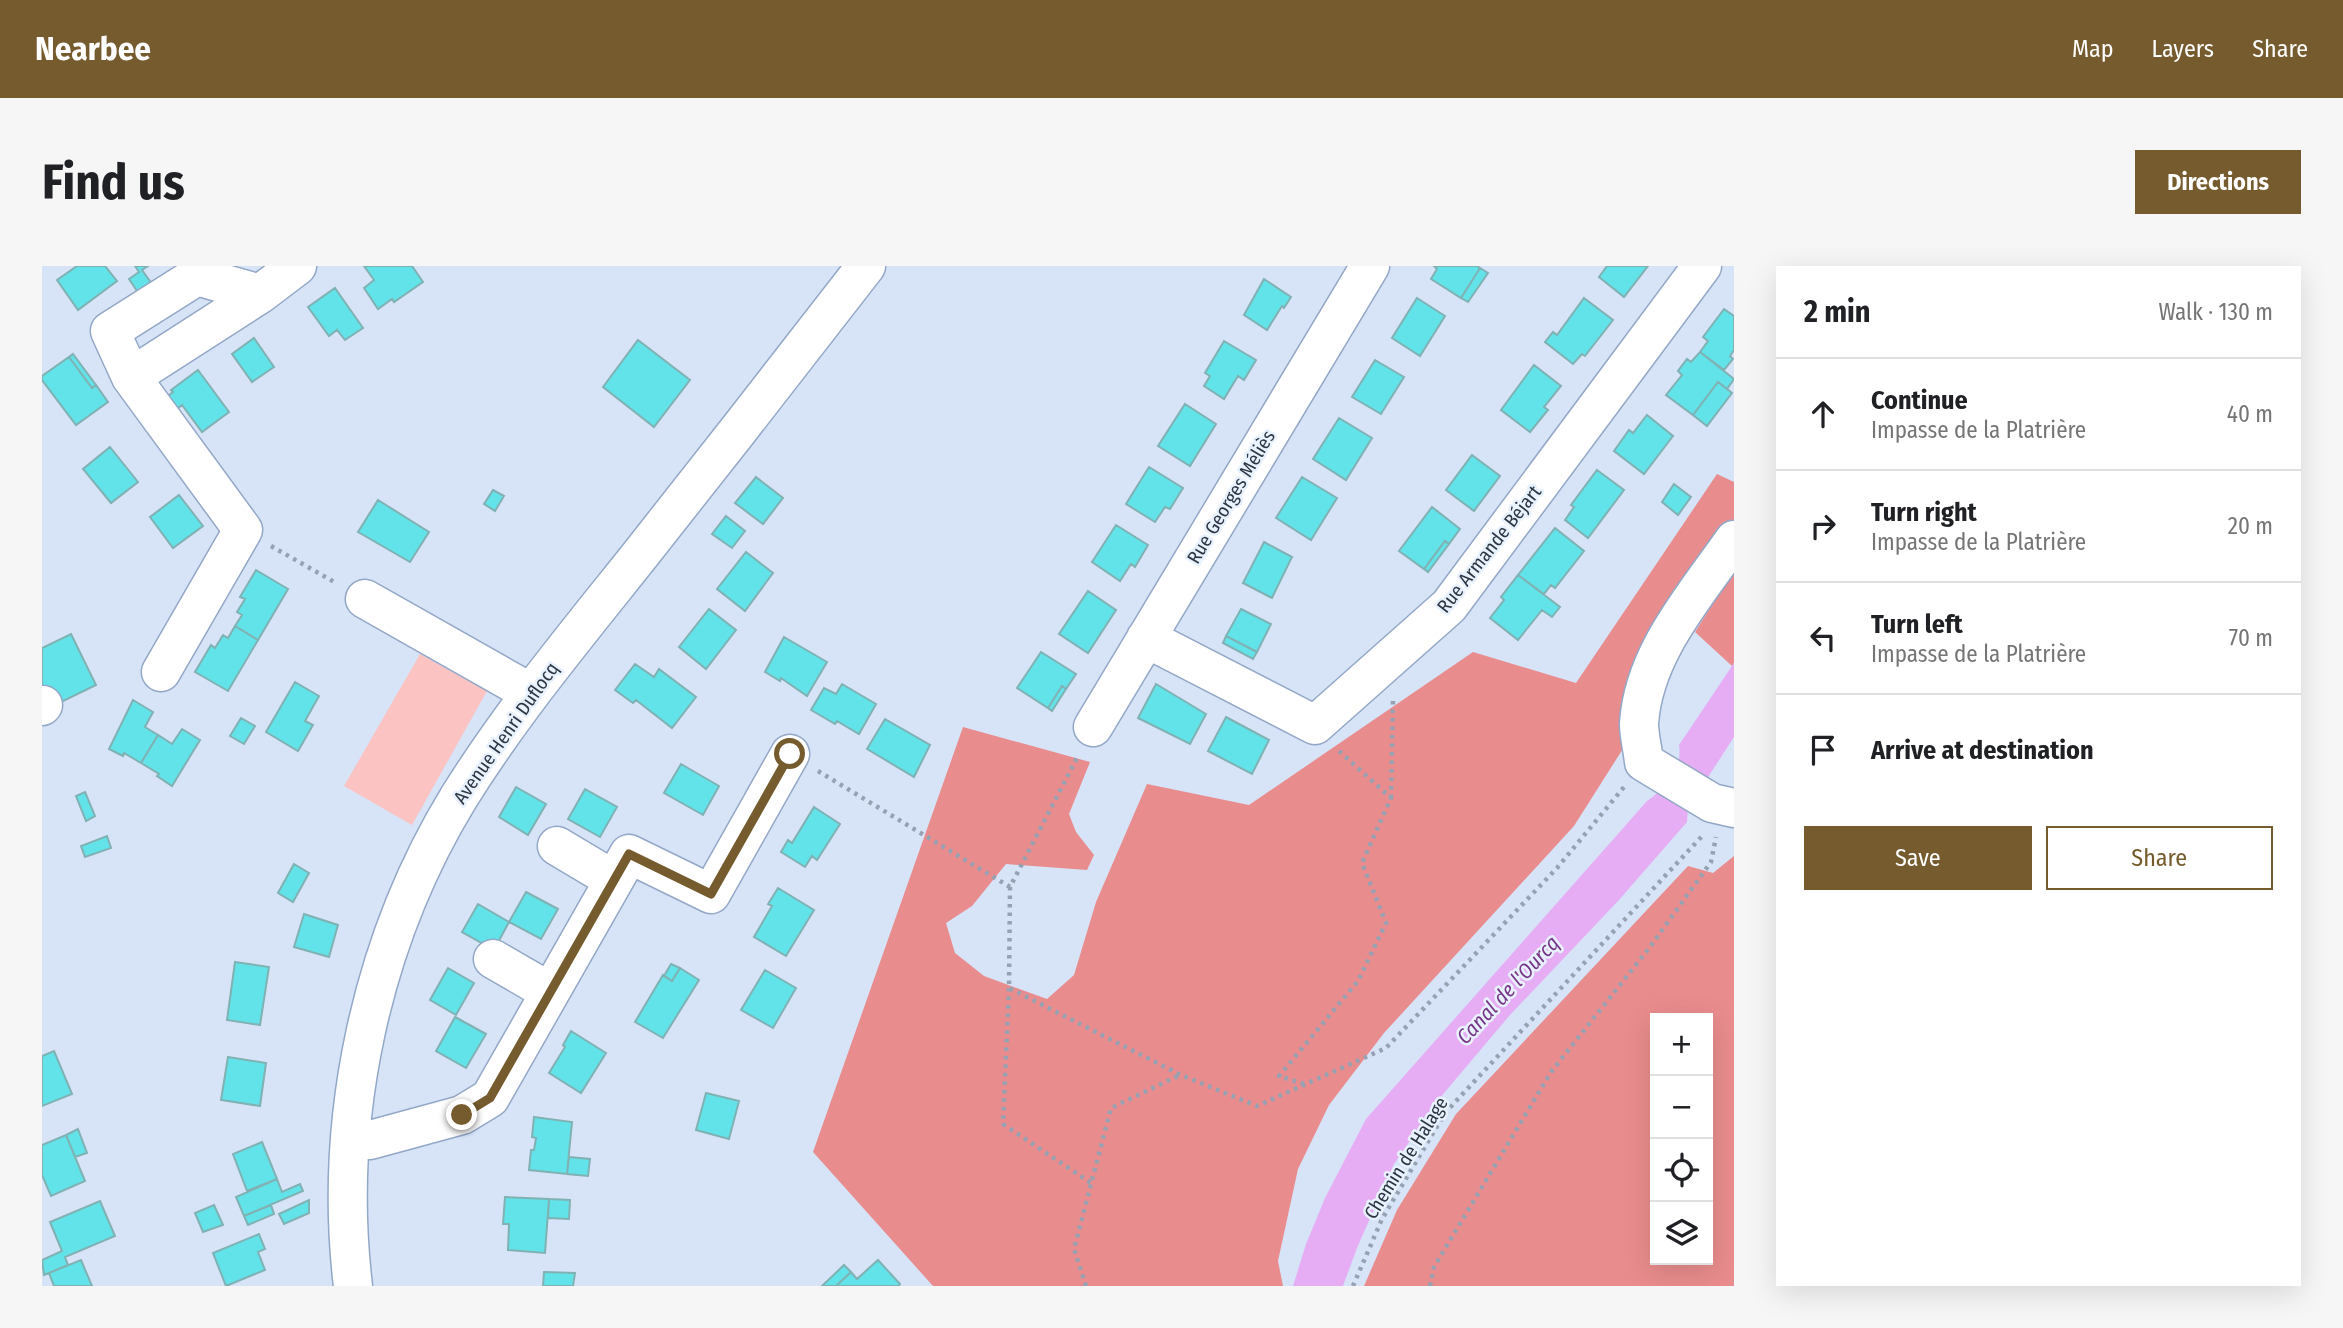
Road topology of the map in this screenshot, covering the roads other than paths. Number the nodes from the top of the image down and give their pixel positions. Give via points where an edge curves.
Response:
1 (298, 266) edge
2 (866, 266) edge
3 (1370, 266) edge
4 (1702, 266) edge
5 (1734, 540) edge
6 (365, 599) road end
7 (1146, 638) junction
8 (161, 672) dead end
9 (531, 693) junction
10 (1093, 727) road end
11 (790, 754) road end
12 (1723, 809) edge
13 (557, 846) dead end
14 (614, 880) junction
15 (493, 959) dead end
16 (550, 992) junction
17 (351, 1139) junction
18 (353, 1286) edge

1 - 8 street via 260,294 197,276 110,331 131,377 243,530
2 - 9 street, Avenue Henri Duflocq
3 - 7 street, Rue Georges Méliès
4 - 7 street, Rue Armande Béjart via 1449,606 1315,725
5 - 12 street via 1673,627 1645,687 1639,726 1644,762
6 - 9 street
7 - 10 street, Rue Georges Méliès
9 - 17 street, Avenue Henri Duflocq via 458,798 404,902 369,1013
11 - 14 street via 711,894 629,854
13 - 14 street
14 - 16 street
15 - 16 street
16 - 17 street via 490,1098 462,1115 370,1140
17 - 18 street, Avenue Henri Duflocq via 349,1253

